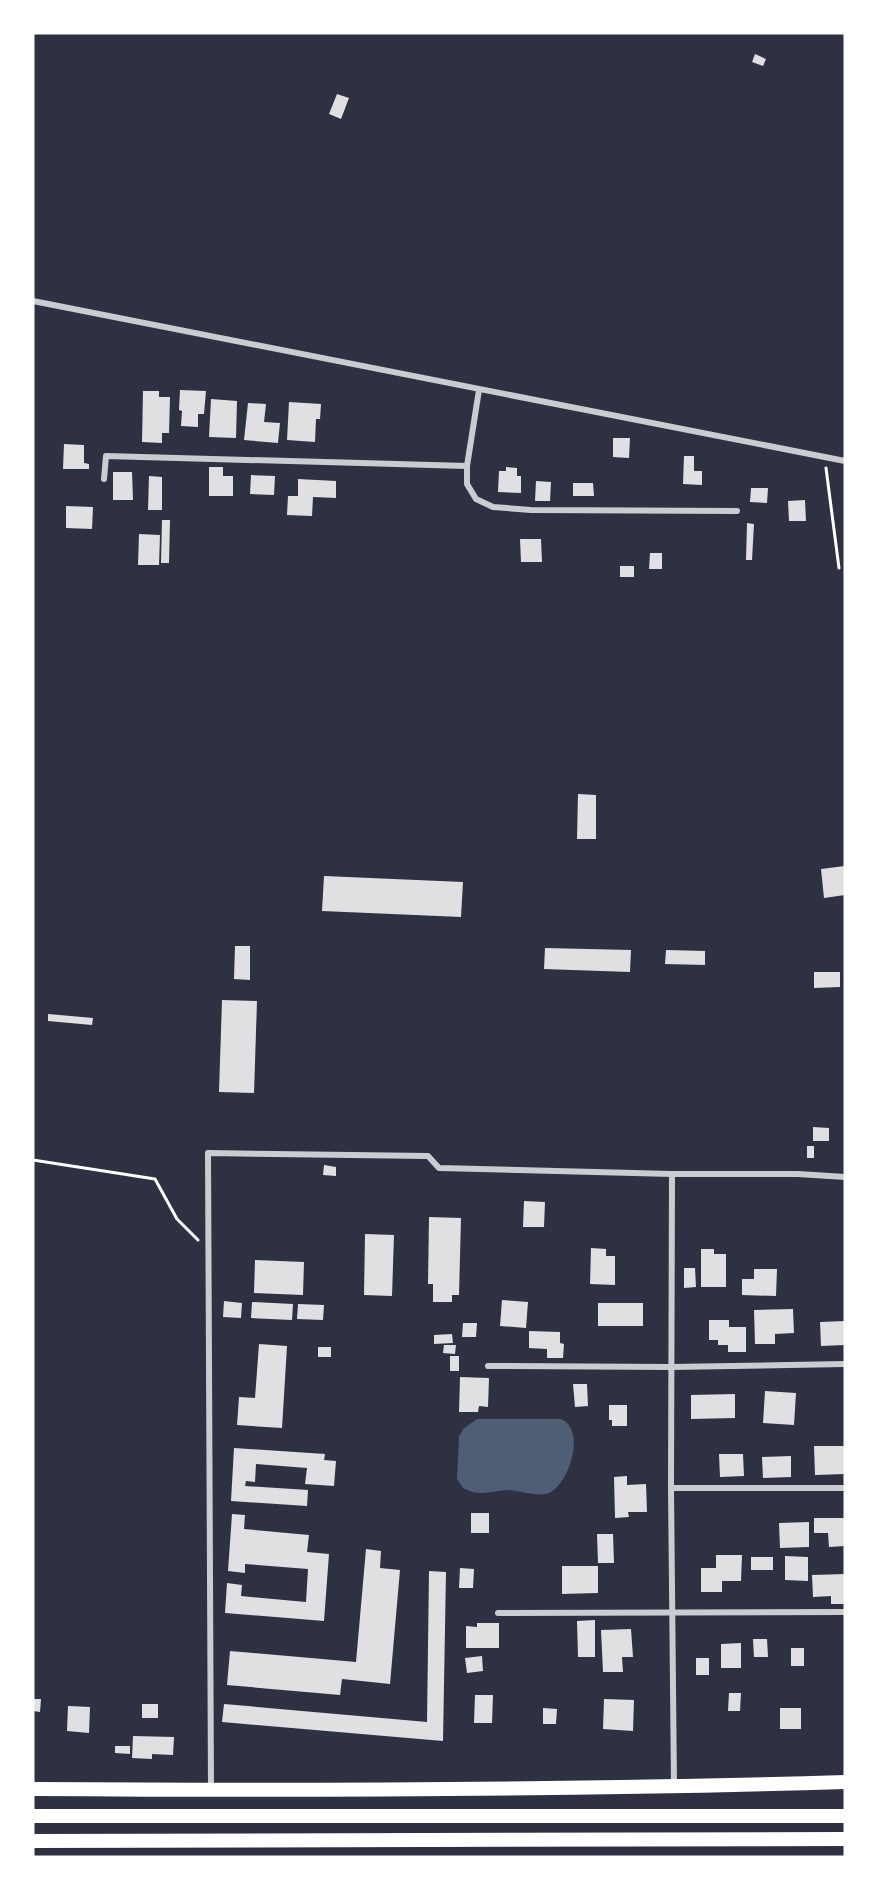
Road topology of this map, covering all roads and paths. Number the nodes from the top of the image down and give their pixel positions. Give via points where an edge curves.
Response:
1 (33, 301) edge
2 (479, 390) junction
3 (824, 458) junction
4 (845, 461) edge
5 (467, 466) junction
6 (104, 479) dead end
7 (737, 511) dead end
8 (839, 567) dead end
9 (33, 1160) edge
10 (672, 1173) junction
11 (845, 1177) edge
12 (208, 1250) junction
13 (845, 1364) edge
14 (488, 1366) dead end
15 (671, 1367) junction
16 (671, 1488) junction
17 (845, 1488) edge
18 (845, 1612) edge
19 (498, 1613) dead end
20 (672, 1614) junction
21 (845, 1782) edge
22 (674, 1787) junction
23 (33, 1789) edge
24 (211, 1790) junction
25 (845, 1815) edge
26 (33, 1816) edge
27 (845, 1839) edge
28 (33, 1841) edge

1 - 2 street
2 - 3 street
2 - 5 street
3 - 4 street
3 - 8 path
5 - 6 street via 106,456
5 - 7 street via 467,484 476,499 493,507
9 - 12 path via 155,1179 177,1219
10 - 11 street
10 - 12 street via 439,1168 428,1156 208,1153
10 - 15 street
12 - 24 street
13 - 15 street
14 - 15 street
15 - 16 street
16 - 17 street
16 - 20 street
18 - 20 street
19 - 20 street
20 - 22 street
21 - 22 highway
22 - 24 highway
23 - 24 highway
25 - 26 highway
27 - 28 highway

